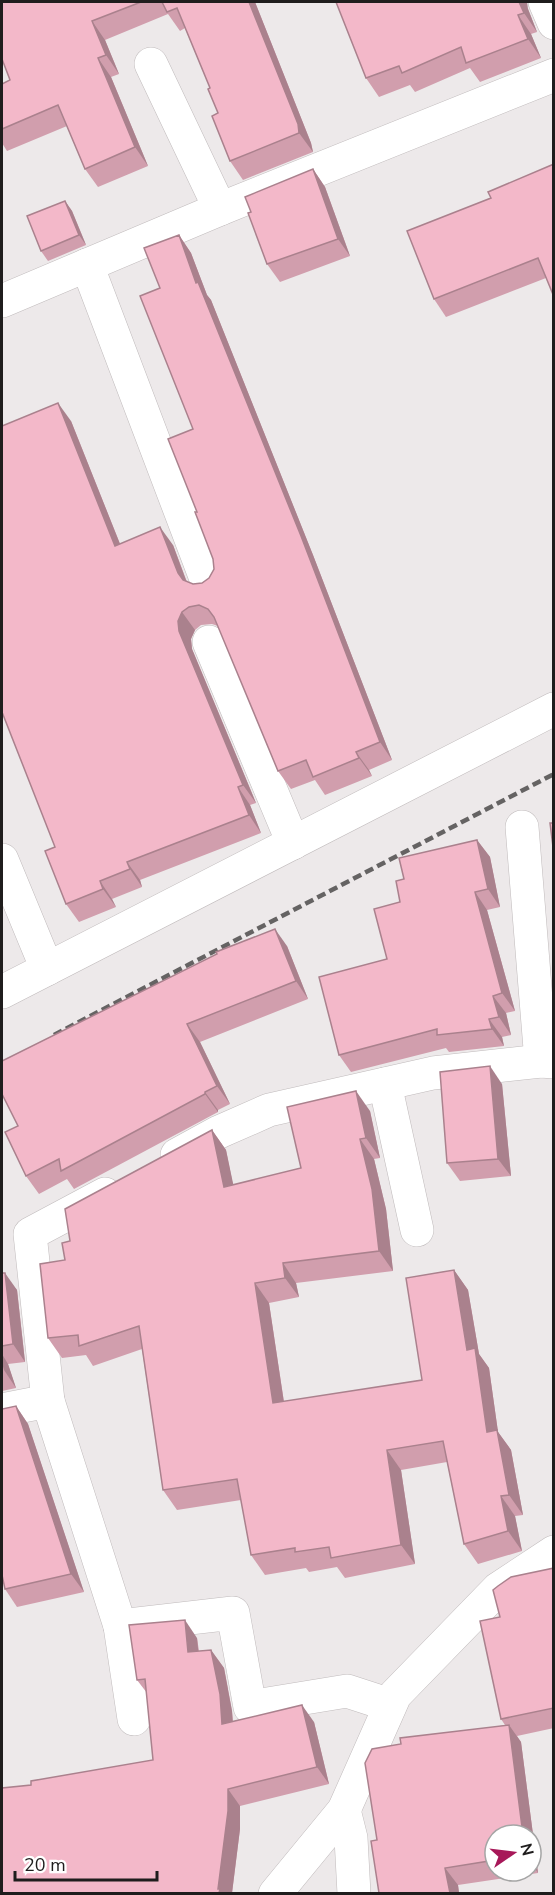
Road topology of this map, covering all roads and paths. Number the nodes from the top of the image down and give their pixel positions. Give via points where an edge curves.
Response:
1 (545, 2) edge
2 (554, 23) edge
3 (151, 64) dead end
4 (554, 75) edge
5 (220, 209) junction
6 (87, 265) junction
7 (2, 301) edge
8 (208, 584) edge
9 (209, 642) dead end
10 (554, 709) edge
11 (522, 827) dead end
12 (293, 843) junction
13 (2, 860) edge
14 (47, 969) junction
15 (2, 992) edge
16 (547, 1061) edge
17 (386, 1084) junction
18 (417, 1230) dead end
19 (48, 1401) junction
20 (2, 1410) edge
21 (554, 1552) edge
22 (120, 1626) junction
23 (390, 1705) junction
24 (134, 1719) dead end
25 (344, 1810) junction
26 (275, 1893) edge
27 (354, 1893) edge

1 - 2 street
3 - 5 street
4 - 5 street
5 - 6 street
6 - 7 street
6 - 8 street
9 - 12 street
10 - 12 street
11 - 16 street
12 - 14 street
13 - 14 street
14 - 15 street
16 - 17 street via 433,1073
17 - 18 street
17 - 19 street via 269,1110 219,1132 30,1234
19 - 20 street
19 - 22 street
21 - 23 street via 498,1589 395,1695
22 - 23 street via 233,1613 250,1707 347,1691
22 - 24 street
23 - 25 street
25 - 26 street
25 - 27 street via 351,1838

